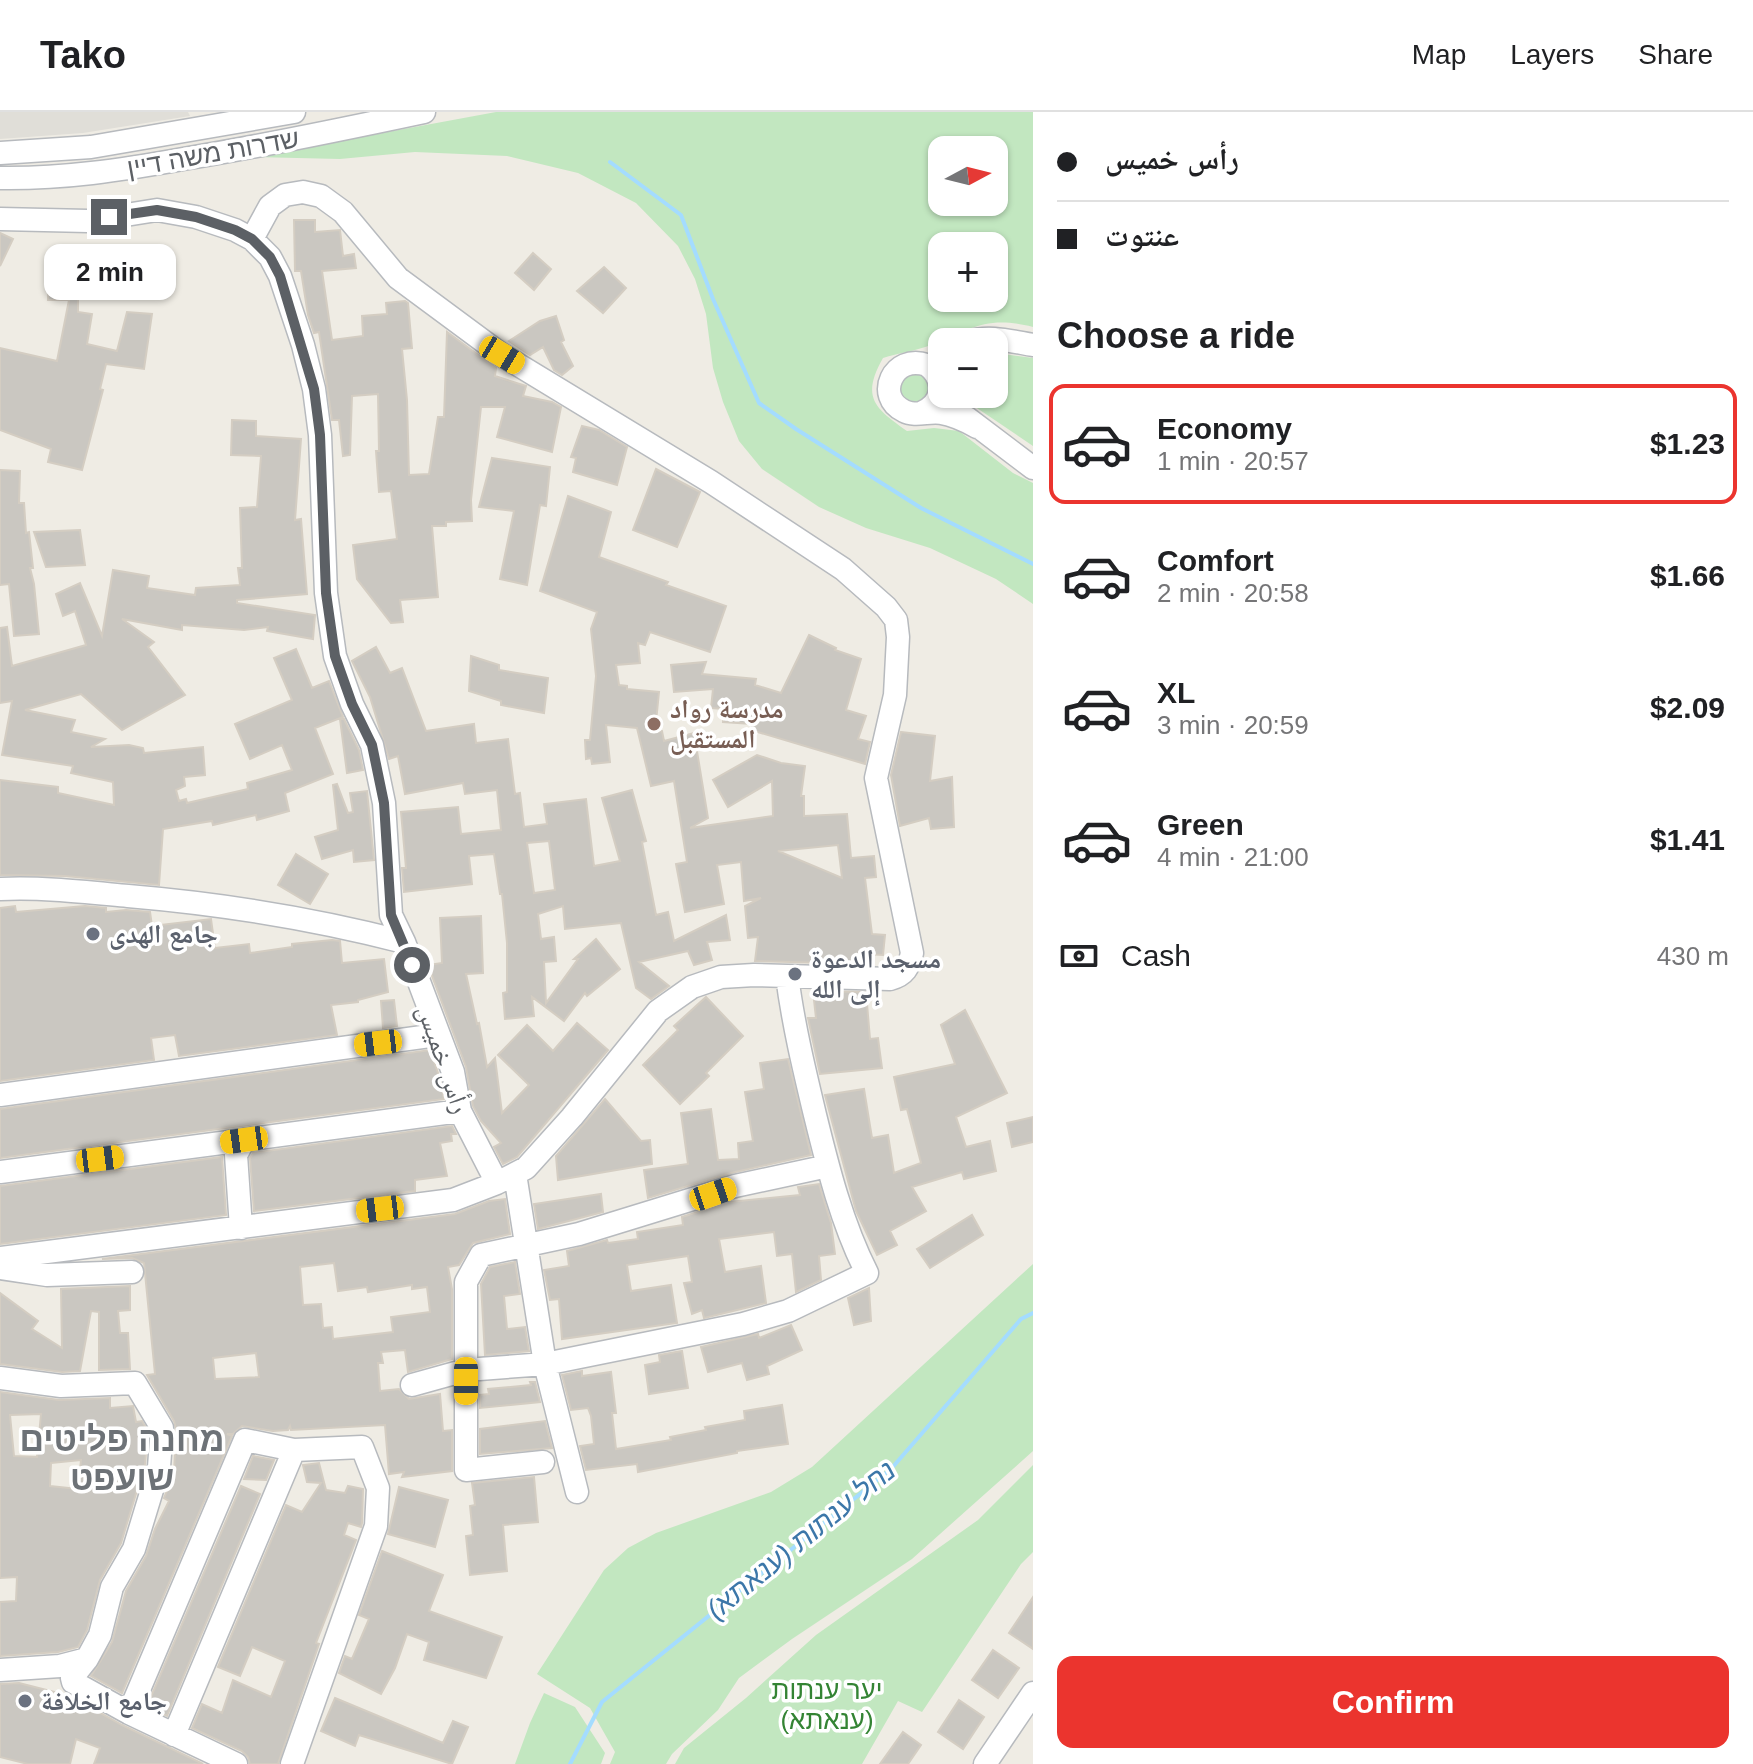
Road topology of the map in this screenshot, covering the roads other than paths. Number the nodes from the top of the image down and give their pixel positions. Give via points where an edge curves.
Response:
1 (294, 112) edge
2 (424, 112) edge
3 (0, 153) edge
4 (0, 178) edge
5 (0, 219) edge
6 (252, 239) junction
7 (1008, 341) edge
8 (1033, 345) edge
9 (928, 358) edge
10 (910, 362) junction
11 (928, 366) edge
12 (929, 408) edge
13 (962, 408) edge
14 (921, 413) junction
15 (977, 427) junction
16 (1033, 468) edge
17 (0, 889) edge
18 (404, 942) junction
19 (787, 976) junction
20 (437, 1035) junction
21 (0, 1095) edge
22 (460, 1111) junction
23 (244, 1140) junction
24 (828, 1166) junction
25 (0, 1172) edge
26 (506, 1179) junction
27 (241, 1228) junction
28 (525, 1247) junction
29 (0, 1258) edge
30 (0, 1268) edge
31 (132, 1272) dead end
32 (545, 1364) junction
33 (466, 1370) junction
34 (0, 1378) edge
35 (412, 1385) dead end
36 (294, 1450) junction
37 (543, 1462) dead end
38 (577, 1492) dead end
39 (87, 1659) junction
40 (0, 1670) edge
41 (1033, 1693) edge
42 (129, 1713) junction
43 (174, 1735) junction
44 (236, 1764) edge
45 (292, 1764) edge
46 (985, 1764) edge

1 - 3 street, שדרות משה דיין via 91,147
2 - 4 street, שדרות משה דיין via 115,171
5 - 6 street via 88,221 157,210 196,217
6 - 18 street, رأس خميس via 280,276 314,389 326,593 335,656 372,745 384,803 391,915
6 - 19 street via 270,206 285,195 321,196 343,212 398,278 490,347 843,569 896,620 895,695 876,778 912,953 909,967 901,977 890,979
7 - 8 street
9 - 10 street
10 - 11 street
10 - 14 street via 896,370 890,393 904,412
12 - 14 street
13 - 15 street
14 - 15 street via 941,413
15 - 16 street
17 - 18 street via 38,887 194,902 327,922
18 - 20 street, رأس خميس
19 - 24 street
19 - 26 street via 721,977 692,987 658,1011 526,1168
20 - 21 street
20 - 22 street, رأس خميس via 453,1072
22 - 23 street
22 - 26 street, رأس خميس
23 - 25 street
23 - 27 street via 236,1155
24 - 28 street via 735,1186
24 - 32 street via 867,1273 788,1311 743,1324
26 - 27 street via 453,1200
26 - 28 street, رأس خميس
27 - 29 street
28 - 32 street, رأس خميس
28 - 33 street via 481,1255 466,1282
30 - 31 street via 47,1275
32 - 33 street
32 - 38 street, رأس خميس
33 - 35 street
33 - 37 street via 466,1470
34 - 39 street via 61,1386 135,1383 162,1428 159,1467 144,1519
36 - 42 street via 245,1440
36 - 43 street
36 - 45 street via 362,1447 378,1488 376,1526
39 - 40 street
39 - 42 street via 73,1682
41 - 46 street
42 - 43 street
43 - 44 street

